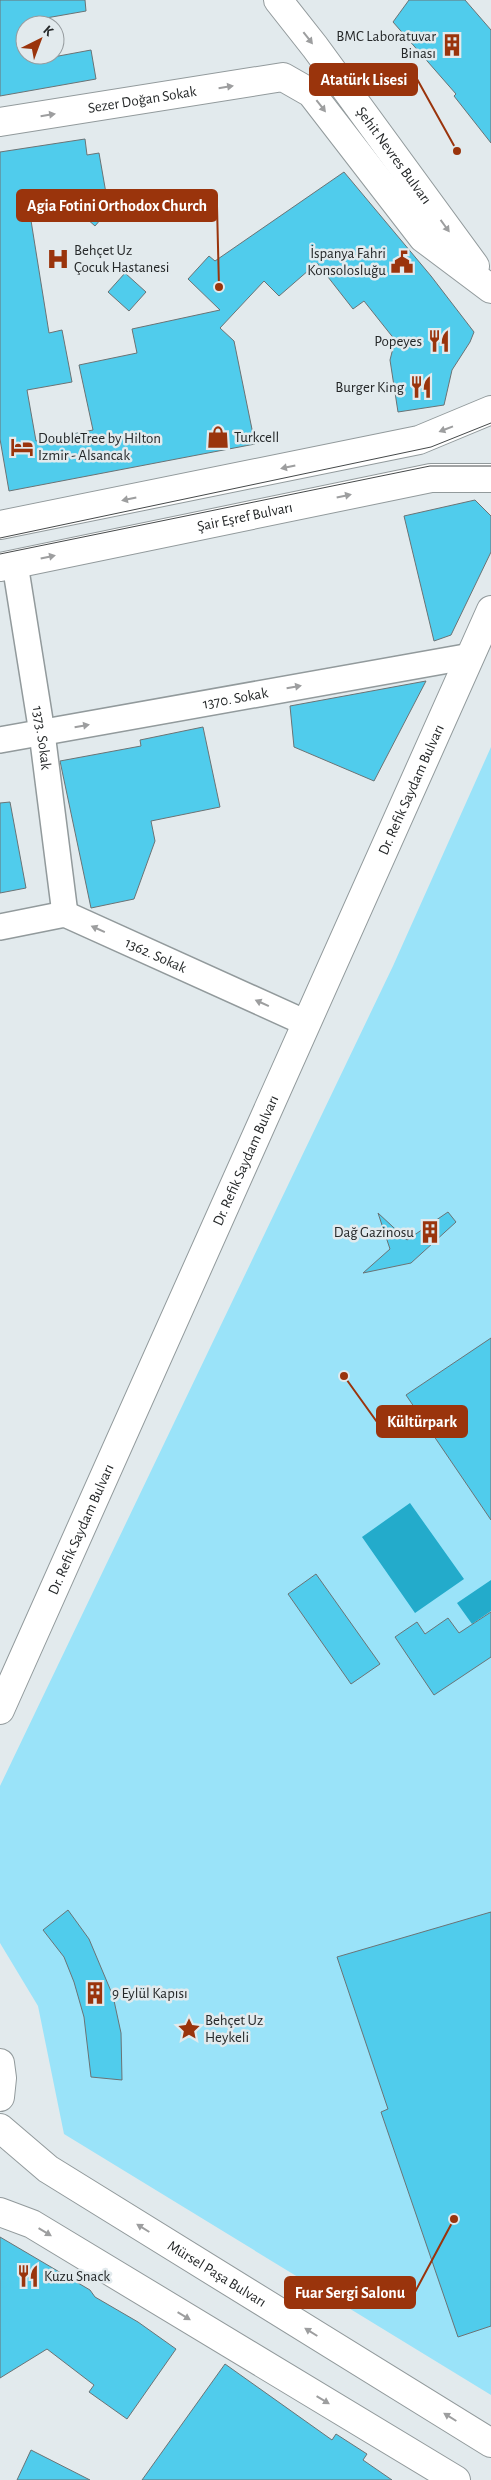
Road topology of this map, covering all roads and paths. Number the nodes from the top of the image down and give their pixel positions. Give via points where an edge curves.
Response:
1 (278, 0) edge
2 (0, 122) edge
3 (491, 289) edge
4 (491, 410) edge
5 (491, 478) edge
6 (1, 520) edge
7 (7, 565) edge
8 (491, 610) edge
9 (470, 656) junction
10 (42, 733) junction
11 (0, 740) edge
12 (65, 914) junction
13 (0, 927) edge
14 (306, 1023) junction
15 (0, 1710) edge
16 (0, 2063) edge
17 (0, 2097) edge
18 (0, 2128) edge
19 (0, 2212) edge
20 (491, 2443) edge
21 (456, 2480) edge

1 -> 3 main road, Şehit Nevres Bulvarı
2 -> 3 main road, Sezer Doğan Sokak via 283,78 311,93 423,238
4 -> 6 main road via 419,440
7 -> 5 main road, Şair Eşref Bulvarı via 431,478
7 - 10 street, 1373. Sokak
8 - 9 main road, Dr. Refik Saydam Bulvarı
10 -> 9 street, 1370. Sokak
9 - 14 main road, Dr. Refik Saydam Bulvarı
10 - 11 street, 1370. Sokak
10 - 12 street, 1373. Sokak
12 - 13 street
14 -> 12 street, 1362. Sokak
14 - 15 main road, Dr. Refik Saydam Bulvarı
16 - 17 main road
20 -> 18 main road, Mürsel Paşa Bulvarı via 48,2169
19 -> 21 main road via 32,2224

